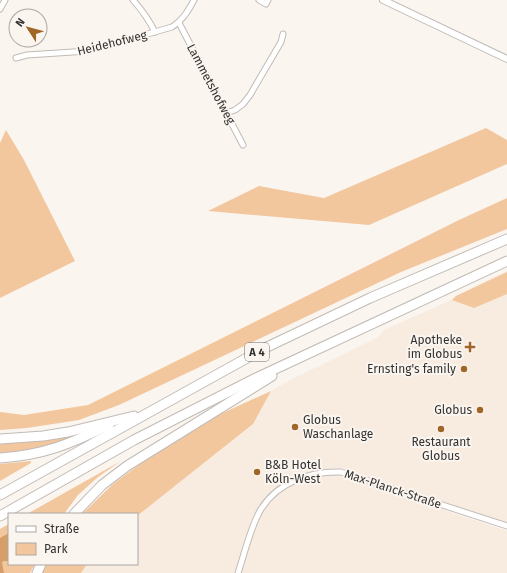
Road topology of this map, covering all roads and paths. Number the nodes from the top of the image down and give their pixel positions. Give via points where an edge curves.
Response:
1 (4, 0) edge
2 (133, 0) edge
3 (194, 0) edge
4 (259, 0) edge
5 (268, 0) edge
6 (383, 0) edge
7 (0, 9) edge
8 (179, 23) junction
9 (155, 32) junction
10 (283, 34) dead end
11 (16, 58) dead end
12 (507, 59) edge
13 (226, 113) junction
14 (243, 145) dead end
15 (507, 239) edge
16 (507, 261) edge
17 (301, 357) junction
18 (147, 413) junction
19 (118, 421) junction
20 (0, 439) edge
21 (0, 458) edge
22 (0, 495) edge
23 (75, 513) edge
24 (0, 516) edge
25 (507, 526) edge
26 (238, 573) edge

1 - 7 street
2 - 9 street
3 - 8 street
4 - 5 street via 266,4
6 - 12 street
8 - 9 street, Heidehofweg
8 - 13 street, Lammetshofweg
9 - 11 street, Heidehofweg via 88,51
10 - 13 street via 281,42 250,94 239,107
13 - 14 street, Lammetshofweg
15 - 18 highway, A 4 via 370,298 265,348
16 - 17 highway, A 4
17 - 23 highway via 133,461 102,485
17 - 24 highway, A 4 via 134,440
18 - 19 highway
18 - 22 highway, A 4
19 - 20 highway via 43,436
19 - 21 highway via 59,448 36,454
25 - 26 street, Max-Planck-Straße via 341,472 312,474 284,487 271,497 262,509

